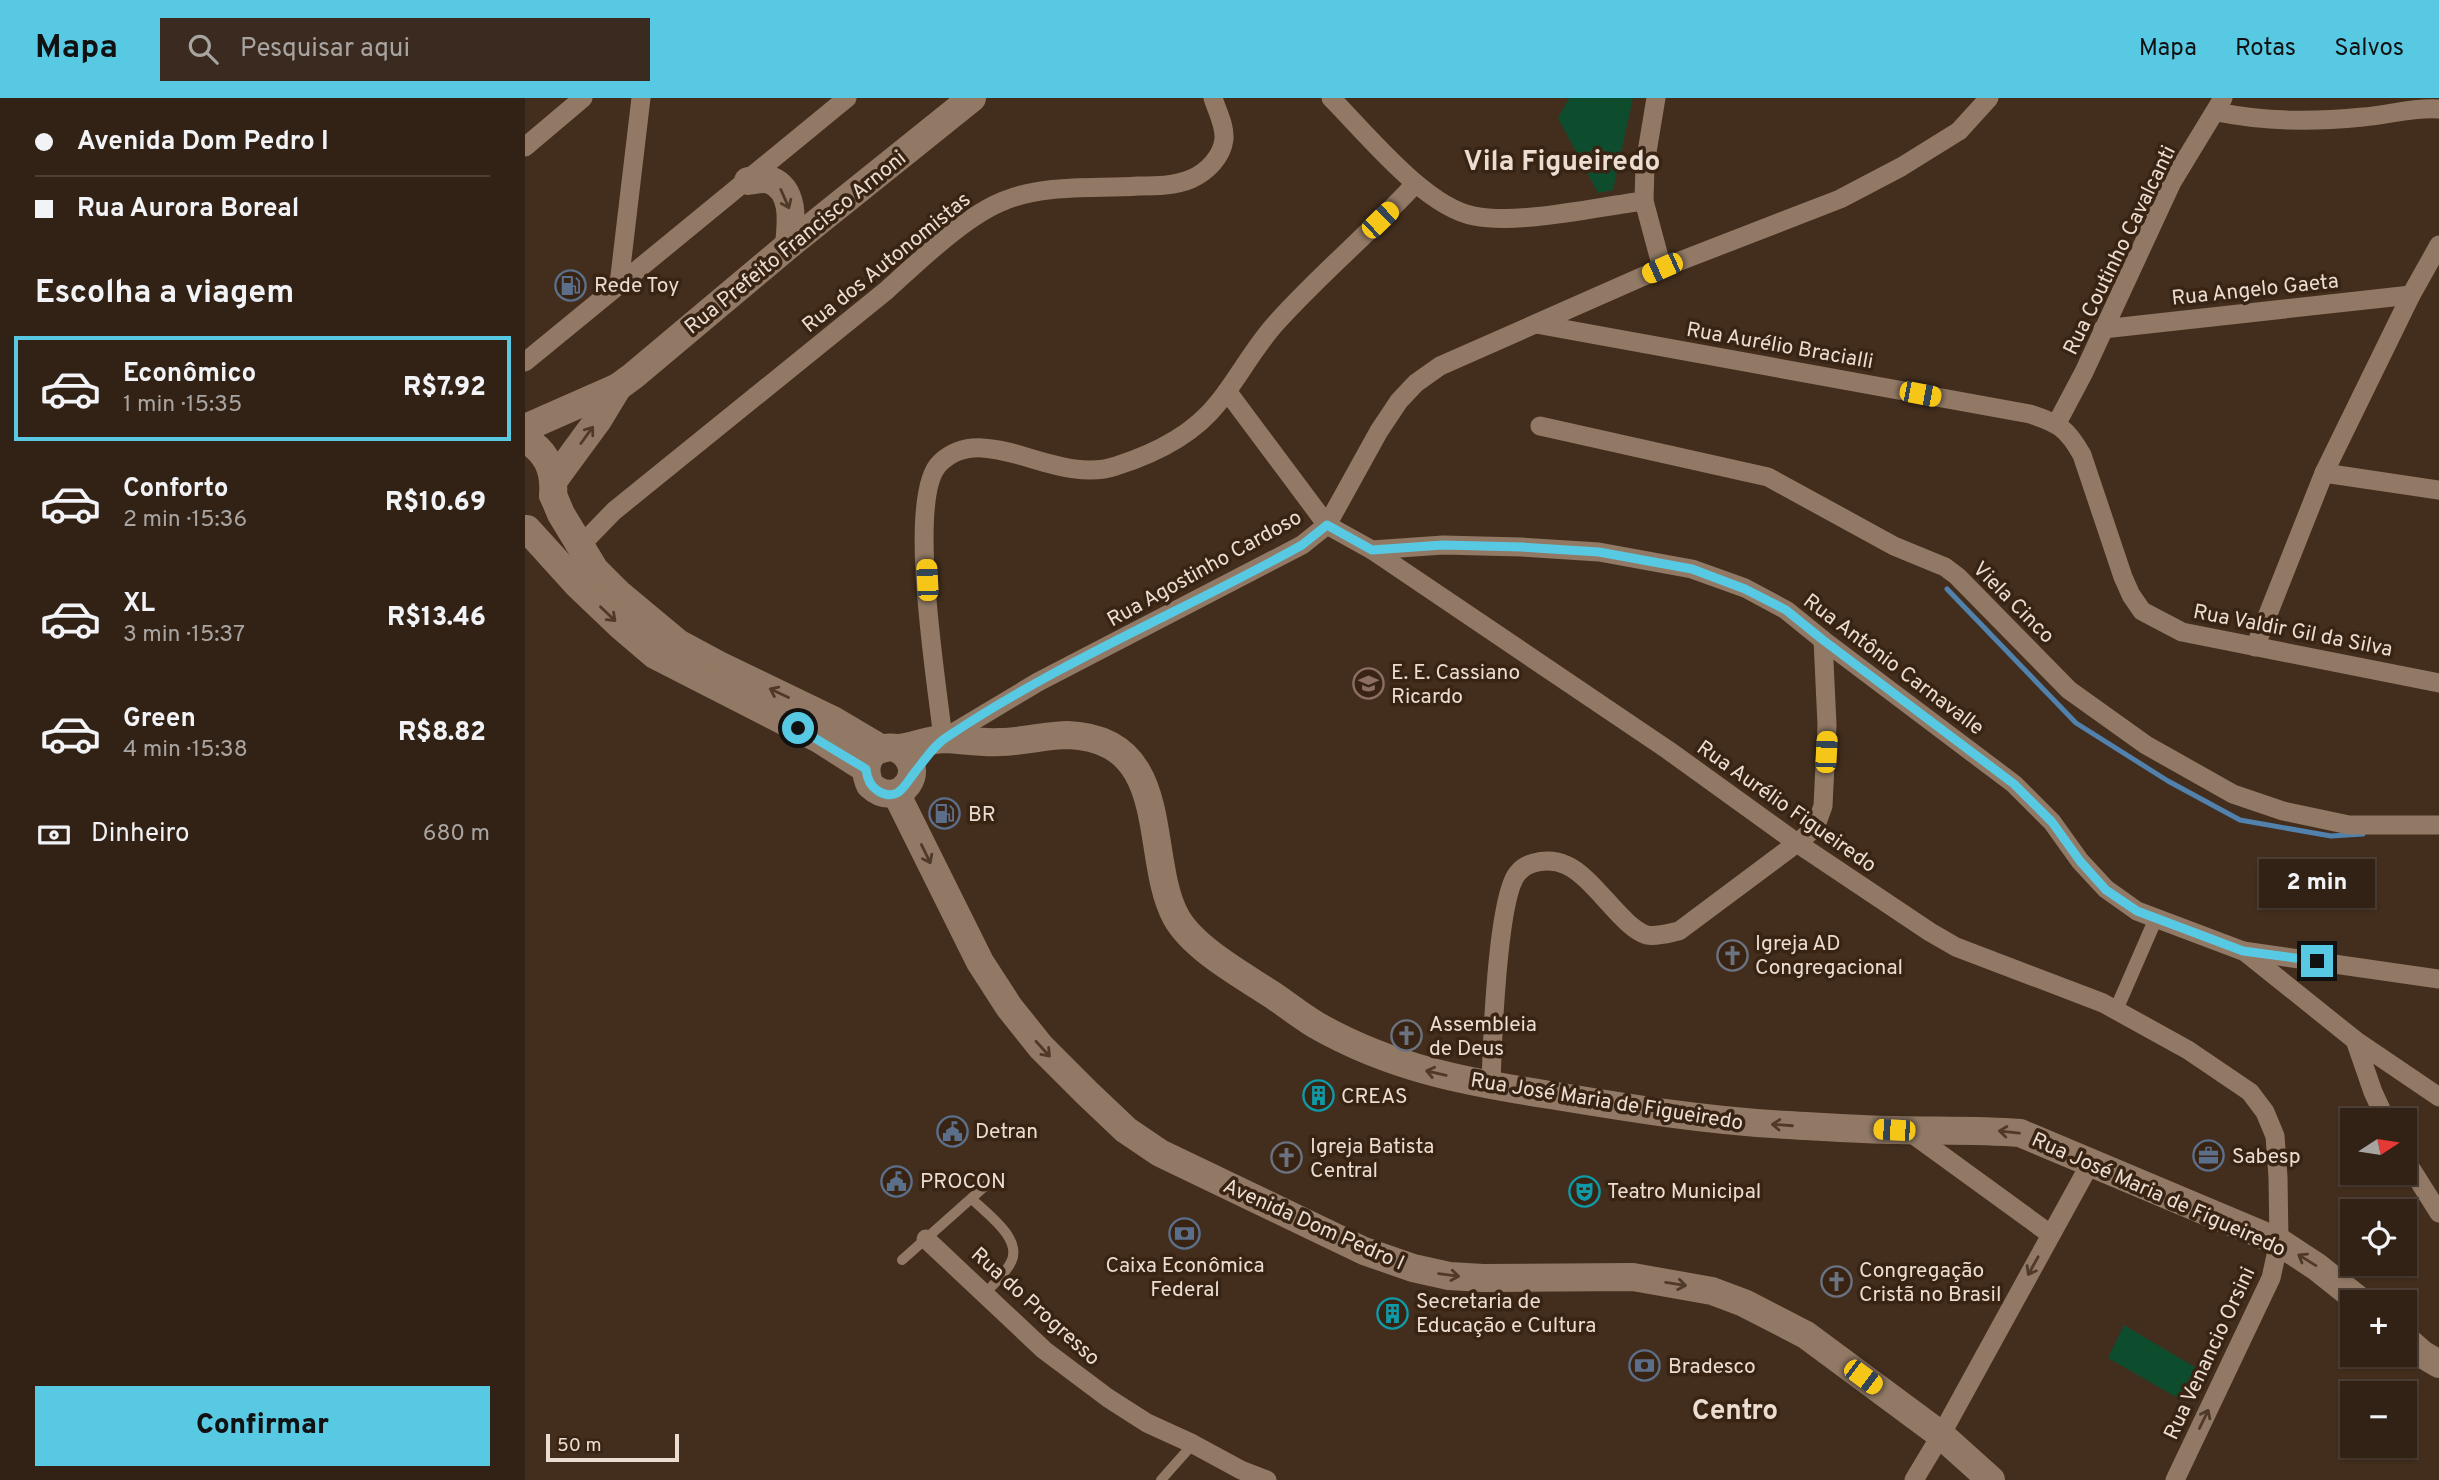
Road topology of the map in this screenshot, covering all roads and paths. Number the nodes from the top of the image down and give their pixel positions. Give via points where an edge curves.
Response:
1 (583, 98) edge
2 (641, 98) edge
3 (847, 98) edge
4 (972, 98) edge
5 (1213, 98) edge
6 (1331, 98) edge
7 (1655, 98) edge
8 (1989, 98) edge
9 (2220, 105) edge
10 (2429, 105) edge
11 (525, 146) edge
12 (748, 181) junction
13 (1415, 184) junction
14 (1644, 201) junction
15 (789, 245) junction
16 (2439, 245) edge
17 (1662, 268) junction
18 (619, 284) junction
19 (2411, 295) junction
20 (1536, 324) junction
21 (2103, 329) junction
22 (525, 362) edge
23 (618, 387) junction
24 (1227, 391) junction
25 (2057, 423) junction
26 (1540, 426) dead end
27 (525, 428) edge
28 (525, 439) edge
29 (2324, 473) junction
30 (553, 487) junction
31 (2439, 490) edge
32 (1327, 525) junction
33 (526, 529) edge
34 (580, 546) junction
35 (1372, 550) junction
36 (577, 584) junction
37 (1823, 640) junction
38 (2255, 647) junction
39 (2439, 683) edge
40 (943, 739) junction
41 (881, 755) junction
42 (904, 784) junction
43 (2439, 825) edge
44 (1797, 843) junction
45 (2156, 918) junction
46 (2243, 951) junction
47 (2439, 979) edge
48 (2116, 1010) junction
49 (2355, 1040) junction
50 (1491, 1086) junction
51 (2439, 1097) edge
52 (2380, 1108) edge
53 (1907, 1130) junction
54 (2090, 1164) junction
55 (2417, 1178) edge
56 (993, 1179) dead end
57 (972, 1199) junction
58 (2439, 1213) edge
59 (2050, 1234) junction
60 (926, 1239) junction
61 (2279, 1242) junction
62 (902, 1260) dead end
63 (2346, 1290) edge
64 (985, 1294) junction
65 (2417, 1350) edge
66 (2439, 1364) edge
67 (1941, 1435) junction
68 (1193, 1444) junction
69 (1916, 1479) edge
70 (1161, 1480) edge
71 (1267, 1480) edge
72 (1991, 1480) edge
73 (2175, 1480) edge

1 - 11 street
2 - 18 street
3 - 12 street
4 - 15 main road, Rua Prefeito Francisco Arnoni
5 - 34 street, Rua dos Autonomistas via 1224,139 1207,169 1169,185 1035,191 987,208 614,511
6 - 13 street
7 - 14 street
8 - 17 street, Rua Agostinho Cardoso via 1959,131 1840,199
9 - 10 street via 2256,120 2311,122
9 - 21 street, Rua Coutinho Cavalcanti via 2172,182
12 -> 15 main road via 769,180 785,194 791,218
12 - 18 street
13 - 14 street via 1454,209 1484,217 1527,217
13 - 24 street via 1276,323
14 - 17 street
15 - 23 main road, Rua Prefeito Francisco Arnoni
16 - 19 street
17 - 20 street, Rua Agostinho Cardoso
18 - 22 street
19 - 21 street, Rua Angelo Gaeta
19 - 29 street
20 - 25 street, Rua Aurélio Bracialli via 2029,414
20 - 32 street, Rua Agostinho Cardoso via 1440,366 1416,383 1379,431
21 - 25 street, Rua Coutinho Cavalcanti
23 - 27 main road, Rua Prefeito Francisco Arnoni
30 -> 23 main road, Rua Prefeito Francisco Arnoni
24 - 32 street, Rua Aurélio Figueiredo
24 - 40 street via 1180,437 1104,471 1083,472 968,447 938,464 929,483 924,525
25 - 38 street, Rua Valdir Gil da Silva via 2082,455 2123,577 2142,611 2182,632
26 - 43 street, Viela Cinco via 1768,477 1894,546 1945,567 2069,690 2146,746 2234,794 2283,811 2349,825
28 - 30 main road via 551,466
29 - 31 street
29 - 38 street
30 - 33 main road, Rua Prefeito Francisco Arnoni via 548,508
30 - 34 main road
32 - 35 street, Rua Aurélio Figueiredo
32 - 40 street, Rua Agostinho Cardoso via 1302,545 1038,682
33 - 36 main road
34 - 36 street
41 -> 34 main road via 833,720 678,643 618,593
35 - 37 street, Rua Antônio Carnavalle via 1443,545 1521,547 1652,561 1692,569 1745,589 1786,610
35 - 44 street, Rua Aurélio Figueiredo
36 -> 41 main road via 655,655 819,739
37 - 44 street via 1827,725 1823,806 1815,828
37 - 45 street, Rua Antônio Carnavalle via 2014,784 2052,822 2106,890
38 - 39 street, Rua Valdir Gil da Silva
40 - 41 main road, Rua José Maria de Figueiredo
40 - 42 main road
50 -> 40 main road, Rua José Maria de Figueiredo via 1391,1061 1316,1025 1193,938 1177,918 1167,892 1150,800 1139,776 1112,747 1068,735 1006,742
41 - 42 main road, Avenida Dom Pedro I via 907,756 911,762
41 - 42 main road via 870,785 884,794
42 -> 67 main road, Avenida Dom Pedro I via 980,962 1009,1007 1087,1093 1126,1130 1160,1153 1364,1251 1413,1268 1483,1279 1633,1277 1723,1295 1806,1335
44 - 48 street, Rua Aurélio Figueiredo via 1956,947
44 - 50 street via 1679,931 1657,935 1635,928 1566,865 1549,861 1523,867 1515,876 1505,907
45 - 46 street, Rua Antônio Carnavalle
45 - 48 street
46 - 47 street
46 - 49 street
48 - 61 street, Rua Aurélio Figueiredo via 2188,1050 2250,1093 2265,1112 2275,1136
49 - 51 street
49 - 52 street
53 -> 50 main road, Rua José Maria de Figueiredo via 1731,1121
54 -> 53 main road, Rua José Maria de Figueiredo via 2020,1133
53 - 59 street
54 - 59 street
54 - 61 main road, Rua José Maria de Figueiredo
55 - 58 street
56 - 57 lane
57 - 60 lane
57 - 64 lane via 1011,1239 1014,1252 1011,1263
59 -> 67 street
60 - 62 lane
60 - 64 street, Rua do Progresso
63 -> 61 main road, Rua José Maria de Figueiredo
73 -> 61 street, Rua Venancio Orsini via 2271,1278
64 - 68 street, Rua do Progresso via 1044,1350 1108,1398
65 - 66 main road
67 - 69 street
67 - 72 main road, Avenida Dom Pedro I
68 - 70 lane
68 - 71 street, Rua do Progresso

